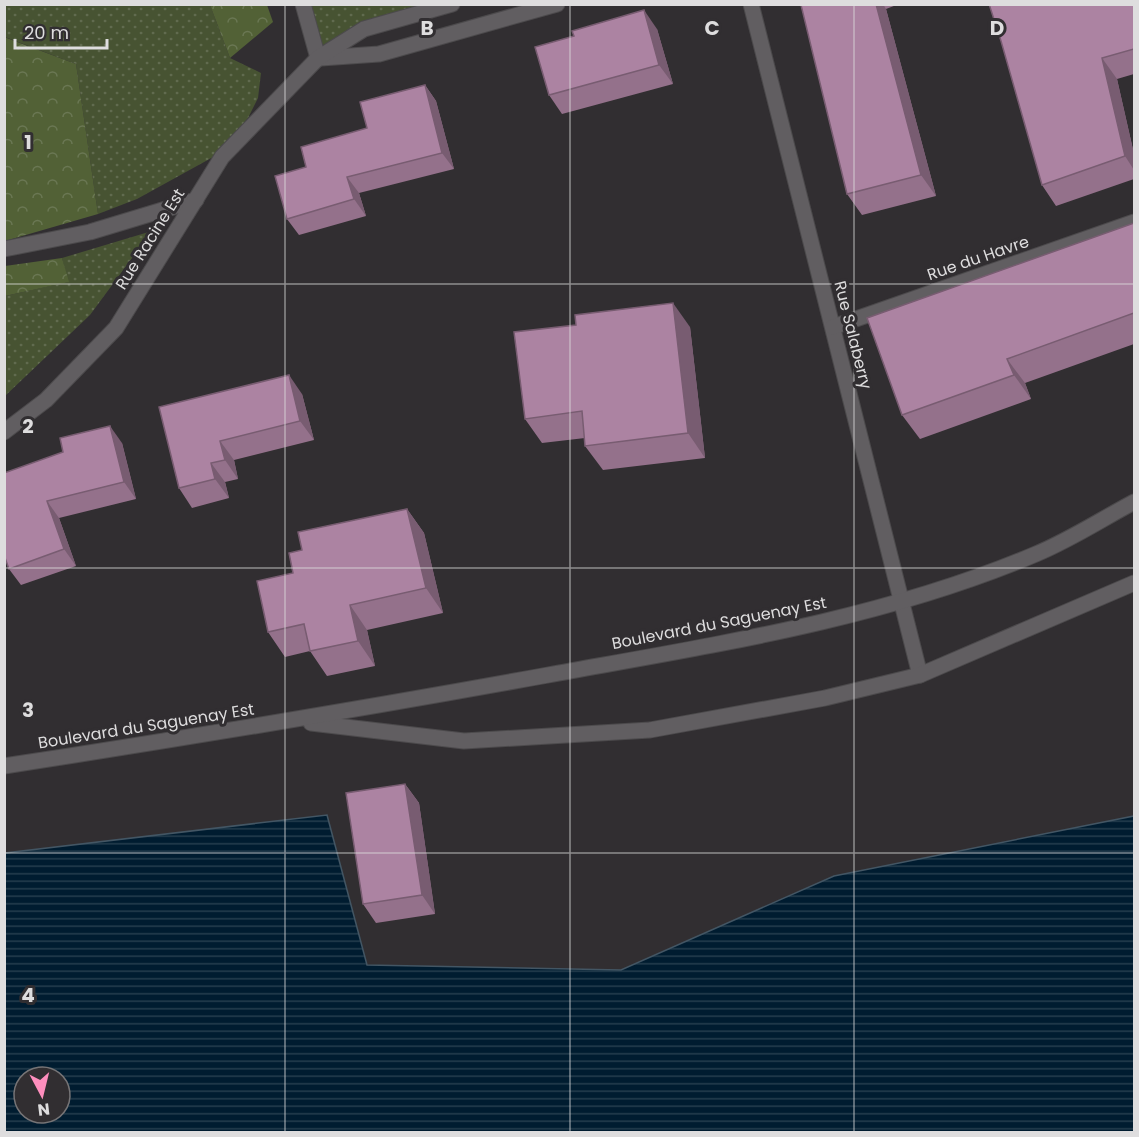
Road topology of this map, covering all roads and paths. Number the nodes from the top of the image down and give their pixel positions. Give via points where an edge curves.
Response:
1 (303, 4) edge
2 (452, 4) edge
3 (557, 4) edge
4 (751, 4) edge
5 (318, 58) junction
6 (196, 200) junction
7 (1134, 222) edge
8 (4, 249) edge
9 (832, 327) junction
10 (4, 432) edge
11 (1134, 502) edge
12 (1134, 584) edge
13 (902, 603) junction
14 (920, 675) junction
15 (293, 721) junction
16 (4, 766) edge

1 - 5 main road
2 - 5 main road, Rue Racine Est via 364,29
3 - 5 main road via 379,54
4 - 9 main road, Rue Salaberry
5 - 6 main road, Rue Racine Est via 222,157
6 - 8 main road via 90,232
6 - 10 main road, Rue Racine Est via 116,328 46,400
7 - 9 main road, Rue du Havre
9 - 13 main road, Rue Salaberry
11 - 13 main road, Boulevard du Saguenay Est via 1039,553
12 - 14 main road, Boulevard du Saguenay Est
13 - 14 main road, Rue Salaberry
13 - 15 main road, Boulevard du Saguenay Est via 768,635
14 - 15 main road, Boulevard du Saguenay Est via 825,698 650,730 464,741
15 - 16 main road, Boulevard du Saguenay Est

